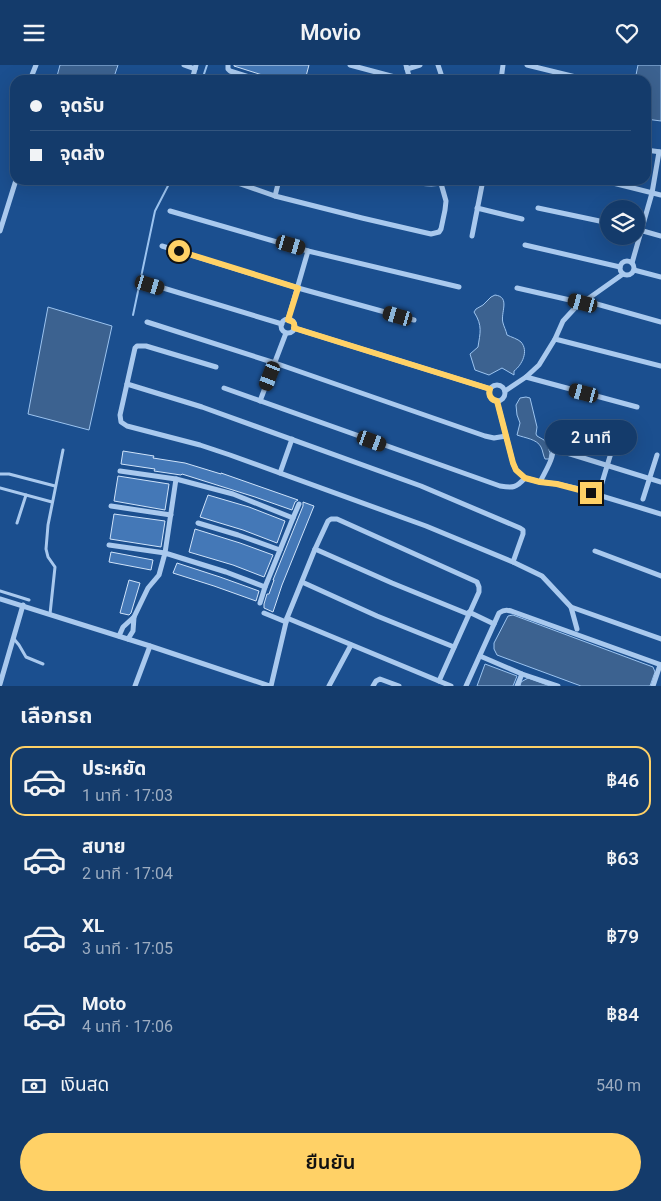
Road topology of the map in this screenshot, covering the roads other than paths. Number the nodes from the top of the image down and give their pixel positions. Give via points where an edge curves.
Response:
1 (184, 65) edge
2 (228, 65) edge
3 (350, 65) edge
4 (420, 65) edge
5 (527, 65) edge
6 (196, 67) edge
7 (407, 67) edge
8 (243, 75) edge
9 (387, 75) edge
10 (568, 75) edge
11 (660, 152) edge
12 (14, 185) edge
13 (243, 185) edge
14 (278, 185) edge
15 (441, 185) edge
16 (482, 185) edge
17 (621, 185) edge
18 (652, 193) junction
19 (661, 195) edge
20 (275, 196) junction
21 (477, 208) junction
22 (538, 209) dead end
23 (170, 211) dead end
24 (645, 213) edge
25 (522, 219) dead end
26 (600, 221) edge
27 (0, 231) edge
28 (645, 232) edge
29 (472, 236) dead end
30 (661, 236) edge
31 (525, 245) dead end
32 (636, 245) edge
33 (162, 246) dead end
34 (308, 251) junction
35 (632, 263) junction
36 (620, 267) junction
37 (634, 269) junction
38 (623, 274) junction
39 (661, 277) edge
40 (150, 285) dead end
41 (459, 287) dead end
42 (298, 288) junction
43 (517, 288) dead end
44 (585, 302) junction
45 (288, 320) junction
46 (414, 320) dead end
47 (147, 322) dead end
48 (661, 322) edge
49 (282, 324) junction
50 (294, 328) junction
51 (286, 333) junction
52 (555, 339) junction
53 (275, 363) junction
54 (661, 366) edge
55 (216, 367) dead end
56 (526, 377) junction
57 (127, 384) junction
58 (224, 388) dead end
59 (490, 389) junction
60 (505, 391) junction
61 (260, 401) junction
62 (497, 401) junction
63 (637, 407) dead end
64 (506, 436) junction
65 (553, 437) dead end
66 (292, 439) junction
67 (614, 443) dead end
68 (63, 450) dead end
69 (567, 453) dead end
70 (657, 455) dead end
71 (607, 465) junction
72 (120, 471) dead end
73 (280, 473) junction
74 (0, 474) edge
75 (525, 478) junction
76 (650, 478) junction
77 (176, 479) junction
78 (661, 481) edge
79 (540, 482) junction
80 (55, 486) junction
81 (601, 486) dead end
82 (0, 489) edge
83 (26, 495) junction
84 (643, 499) dead end
85 (52, 502) junction
86 (299, 504) dead end
87 (111, 506) dead end
88 (661, 514) edge
89 (171, 515) junction
90 (293, 517) junction
91 (17, 523) dead end
92 (198, 523) dead end
93 (109, 545) dead end
94 (315, 549) junction
95 (280, 550) junction
96 (595, 551) dead end
97 (165, 553) junction
98 (513, 562) junction
99 (661, 576) edge
100 (302, 582) junction
101 (265, 587) junction
102 (0, 591) edge
103 (0, 599) edge
104 (29, 600) dead end
105 (260, 603) dead end
106 (24, 605) junction
107 (571, 607) junction
108 (264, 613) dead end
109 (469, 613) junction
110 (50, 614) junction
111 (134, 617) junction
112 (287, 620) junction
113 (494, 624) junction
114 (577, 629) dead end
115 (119, 636) junction
116 (13, 638) junction
117 (128, 639) junction
118 (661, 639) edge
119 (351, 645) junction
120 (150, 646) junction
121 (454, 647) junction
122 (480, 656) junction
123 (43, 664) dead end
124 (661, 665) edge
125 (522, 673) junction
126 (439, 681) junction
127 (0, 684) edge
128 (261, 685) edge
129 (136, 686) edge
130 (270, 686) edge
131 (330, 686) edge
132 (373, 686) edge
133 (398, 686) edge
134 (451, 686) edge
135 (466, 686) edge
136 (517, 686) edge
137 (558, 686) edge
138 (653, 686) edge

1 - 6 street
2 - 8 street via 230,71
3 - 9 street
4 - 7 street
5 - 10 street
11 - 18 street
12 - 27 street
13 - 20 street
14 - 20 street
15 - 20 street via 445,210 441,229 431,234
16 - 21 street
17 - 18 street
18 - 19 street
18 - 24 street
21 - 25 street
21 - 29 street
22 - 26 street
23 - 34 street
28 - 30 street
31 - 36 street
32 - 35 street
33 - 42 street
34 - 41 street
34 - 42 street
35 - 36 street via 625,262
35 - 37 street
36 - 38 street
37 - 38 street via 632,274
37 - 39 street
38 - 44 street
40 - 49 street
42 - 45 street
42 - 46 street
43 - 44 street
44 - 48 street
44 - 52 street via 574,308 563,321
45 - 49 street
45 - 50 street via 292,321
47 - 53 street
49 - 51 street
50 - 51 street
50 - 59 street
51 - 53 street
52 - 54 street
52 - 56 street via 539,365
53 - 61 street
53 - 64 street via 494,439
55 - 57 street via 140,345 134,348
56 - 60 street
56 - 63 street
57 - 66 street
57 - 73 street via 120,415 124,424 200,445
58 - 61 street
59 - 60 street via 500,385
59 - 62 street via 490,397
60 - 62 street via 503,399
61 - 75 street via 500,486 514,487
62 - 64 street
64 - 75 street via 516,470
65 - 79 street via 552,458
66 - 73 street
66 - 98 street via 422,486 520,528 523,534
67 - 71 street
68 - 80 lane
69 - 71 street
70 - 76 street
71 - 76 street
71 - 81 street
72 - 77 street
73 - 98 street via 426,526
74 - 80 lane
75 - 79 street
76 - 78 street
76 - 84 street
77 - 89 street
77 - 90 street
79 - 88 street via 575,488
80 - 85 lane
82 - 83 lane
83 - 85 lane
83 - 91 lane
85 - 110 lane via 46,549 55,567
86 - 90 street
87 - 89 street
89 - 97 street
90 - 95 street
92 - 95 street
93 - 97 street
94 - 100 street
94 - 109 street
94 - 109 street via 328,521 337,519 477,582 479,591
95 - 101 street
96 - 99 street
97 - 101 street
97 - 111 street via 159,575 148,588
98 - 107 street via 542,576
100 - 112 street
100 - 121 street
101 - 105 street
102 - 104 lane
103 - 106 street
106 - 110 street
106 - 116 street
107 - 114 street
107 - 118 street
108 - 112 street
109 - 113 street
109 - 121 street
110 - 115 street
111 - 115 street
111 - 117 street via 133,631
112 - 119 street
112 - 130 street
113 - 122 street
113 - 124 street via 499,613 508,610
115 - 117 street
116 - 123 lane via 26,657
116 - 127 street
117 - 120 street
119 - 126 street
119 - 131 street
120 - 128 street
120 - 129 street
121 - 126 street
122 - 125 street
122 - 135 street
124 - 138 street
125 - 136 street
125 - 137 street
126 - 134 street
128 - 130 street
132 - 133 street via 380,679

